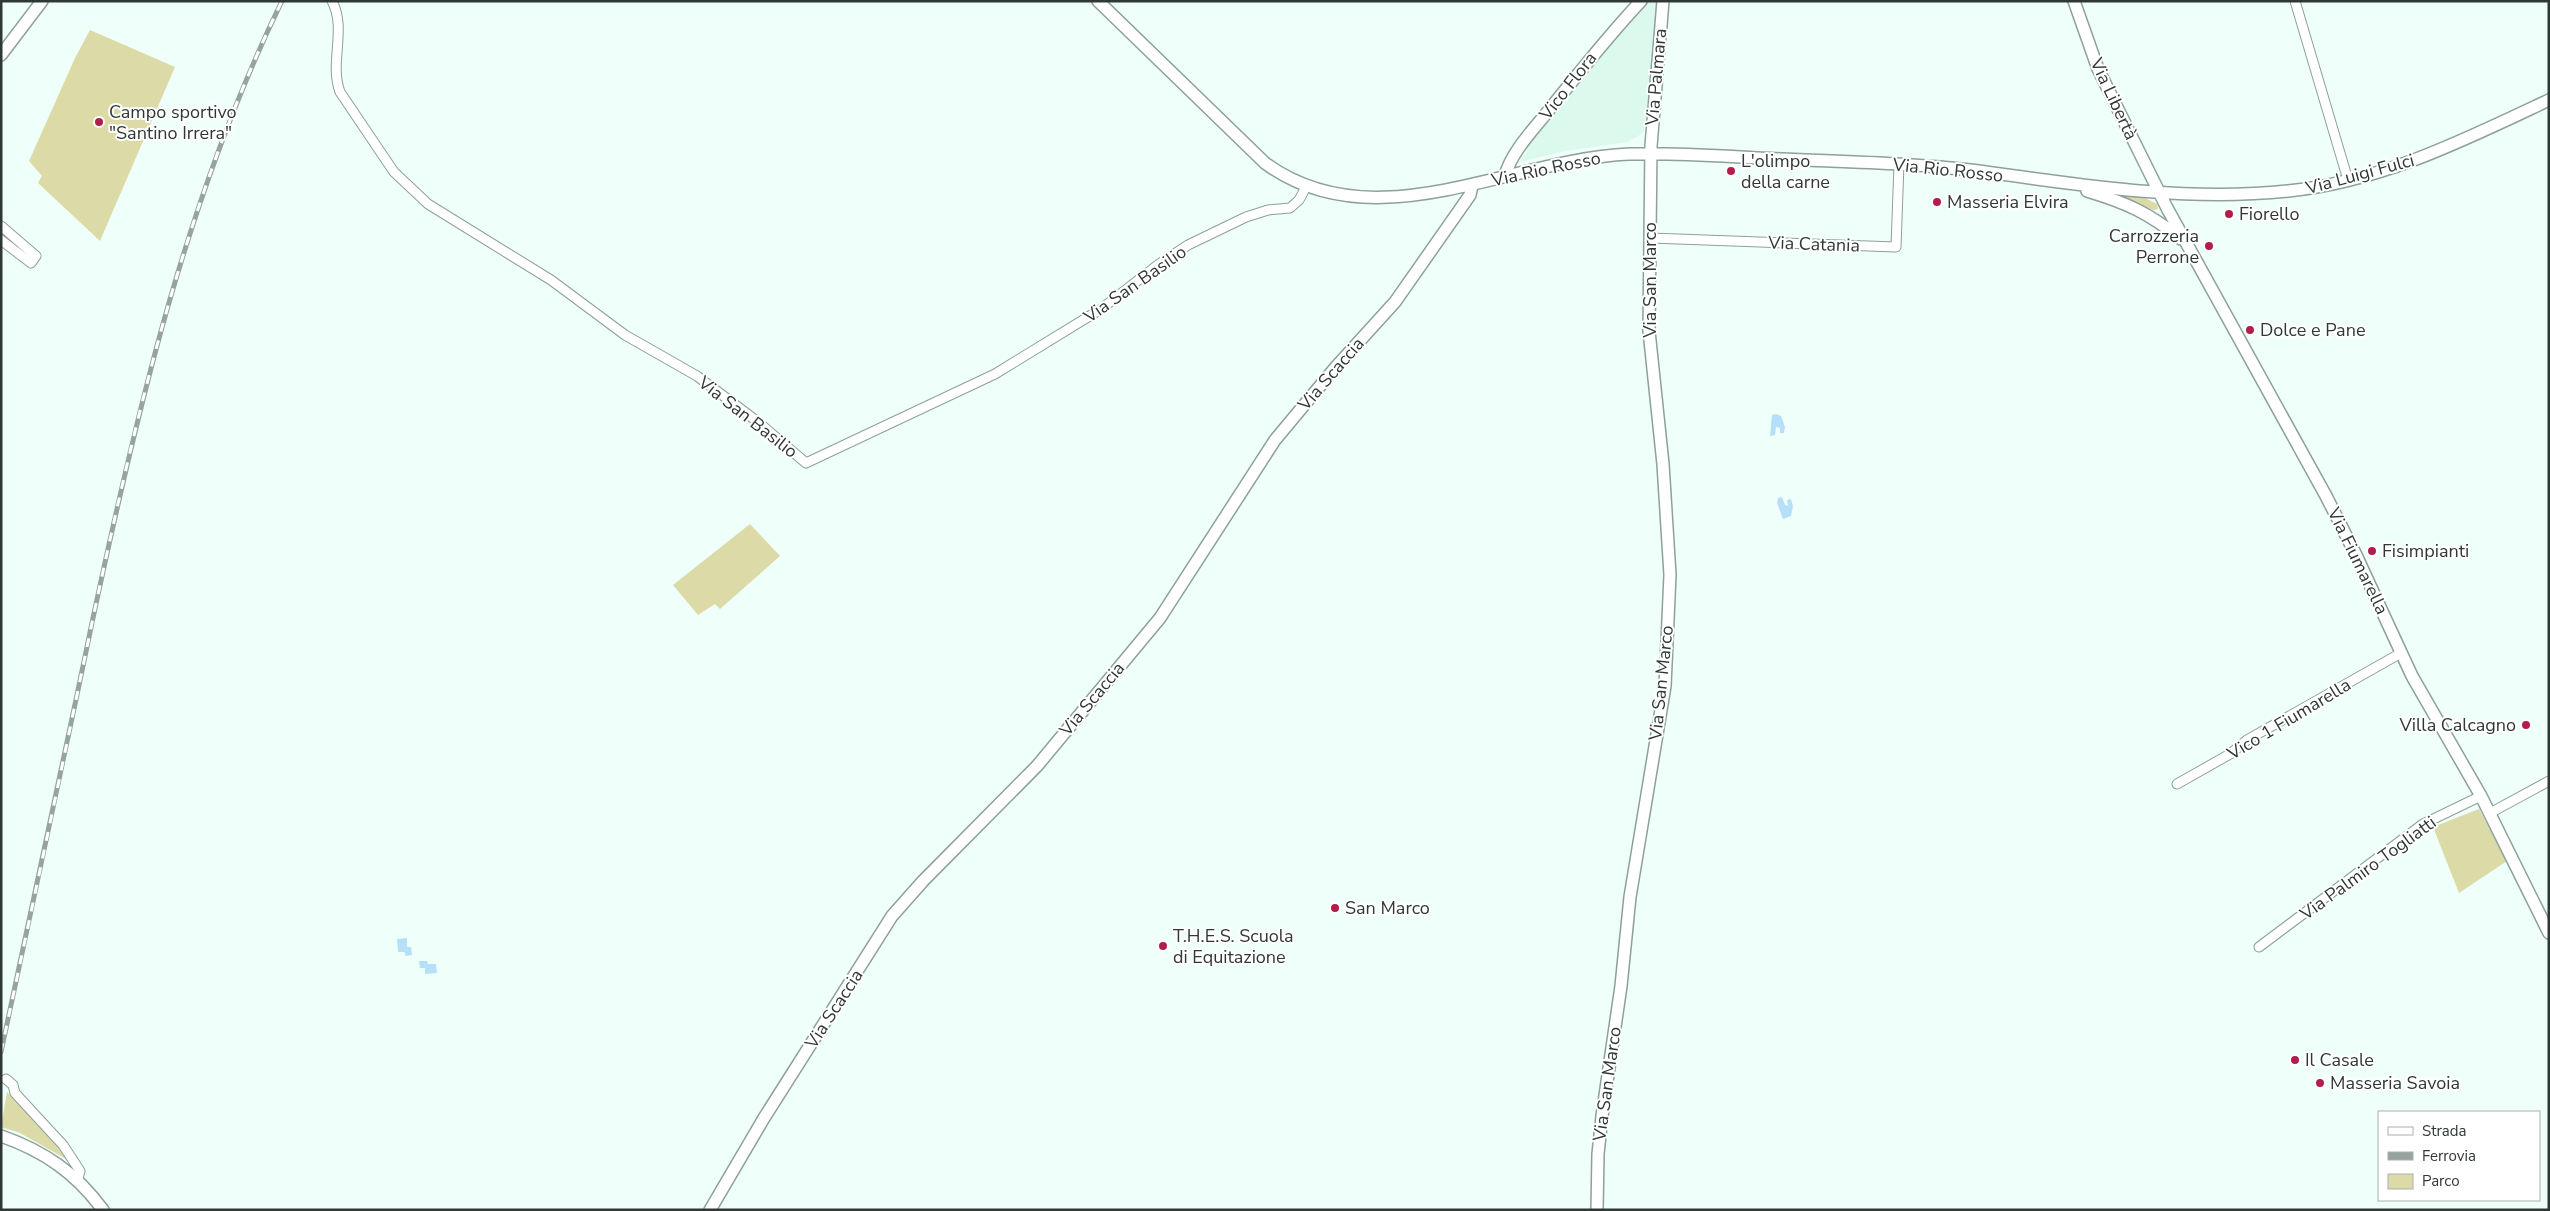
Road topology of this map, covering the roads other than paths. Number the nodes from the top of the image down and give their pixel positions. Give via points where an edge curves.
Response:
1 (42, 1) edge
2 (332, 1) edge
3 (1098, 1) edge
4 (1641, 1) edge
5 (1663, 1) edge
6 (2074, 1) edge
7 (2295, 1) edge
8 (2, 53) edge
9 (2549, 100) edge
10 (1650, 154) junction
11 (1899, 164) junction
12 (1505, 176) junction
13 (2348, 180) junction
14 (2066, 184) junction
15 (1472, 186) junction
16 (1306, 187) junction
17 (2160, 193) junction
18 (2167, 208) junction
19 (2154, 218) junction
20 (1, 226) edge
21 (1650, 238) junction
22 (1, 240) edge
23 (2185, 243) junction
24 (2401, 653) junction
25 (2549, 781) edge
26 (2177, 784) dead end
27 (2481, 796) junction
28 (2490, 813) junction
29 (2549, 933) edge
30 (2259, 947) dead end
31 (6, 1079) dead end
32 (1, 1136) edge
33 (78, 1179) junction
34 (103, 1210) edge
35 (710, 1210) edge
36 (1597, 1210) edge

1 - 8 street
2 - 16 street, Via San Basilio via 339,21 336,82 340,92 394,172 409,188 428,204 551,280 625,335 697,376 806,463 995,374 1101,309 1188,245 1246,217 1290,208
3 - 16 street, Via Rio Rosso via 1265,163 1283,177
4 - 12 street, Vico Flora via 1606,38 1526,140 1507,166
5 - 10 street, Via Palmara
6 - 17 street, Via Libertà via 2098,68
7 - 13 street
9 - 13 street, Via Luigi Fulci via 2450,146
10 - 11 street, Via Rio Rosso
10 - 12 street, Via Rio Rosso via 1568,161
10 - 21 street, Via San Marco
11 - 14 street, Via Rio Rosso
11 - 21 street, Via Catania via 1896,247
12 - 15 street, Via Rio Rosso
13 - 17 street, Via Luigi Fulci via 2307,189 2264,193
14 - 17 street, Via Luigi Fulci
14 - 19 street via 2116,200
15 - 16 street, Via Rio Rosso via 1358,198
15 - 35 street, Via Scaccia via 1470,195 1395,302 1275,440 1160,618 1037,766 892,916 764,1118
17 - 18 street, Via Fiumarella
18 - 19 street via 2163,215
18 - 23 street, Via Fiumarella
19 - 23 street
20 - 22 street via 36,256 31,263
21 - 36 street, Via San Marco via 1649,331 1663,464 1670,575 1665,686 1630,897 1602,1116
23 - 24 street, Via Fiumarella via 2326,496
24 - 26 street, Vico 1 Fiumarella via 2247,740 2230,754
24 - 27 street, Via Fiumarella
25 - 28 street
27 - 28 street, Via Fiumarella
27 - 30 street, Via Palmiro Togliatti via 2423,824
28 - 29 street, Via Fiumarella
31 - 33 street via 63,1145 80,1171
32 - 33 street via 50,1158
33 - 34 street

